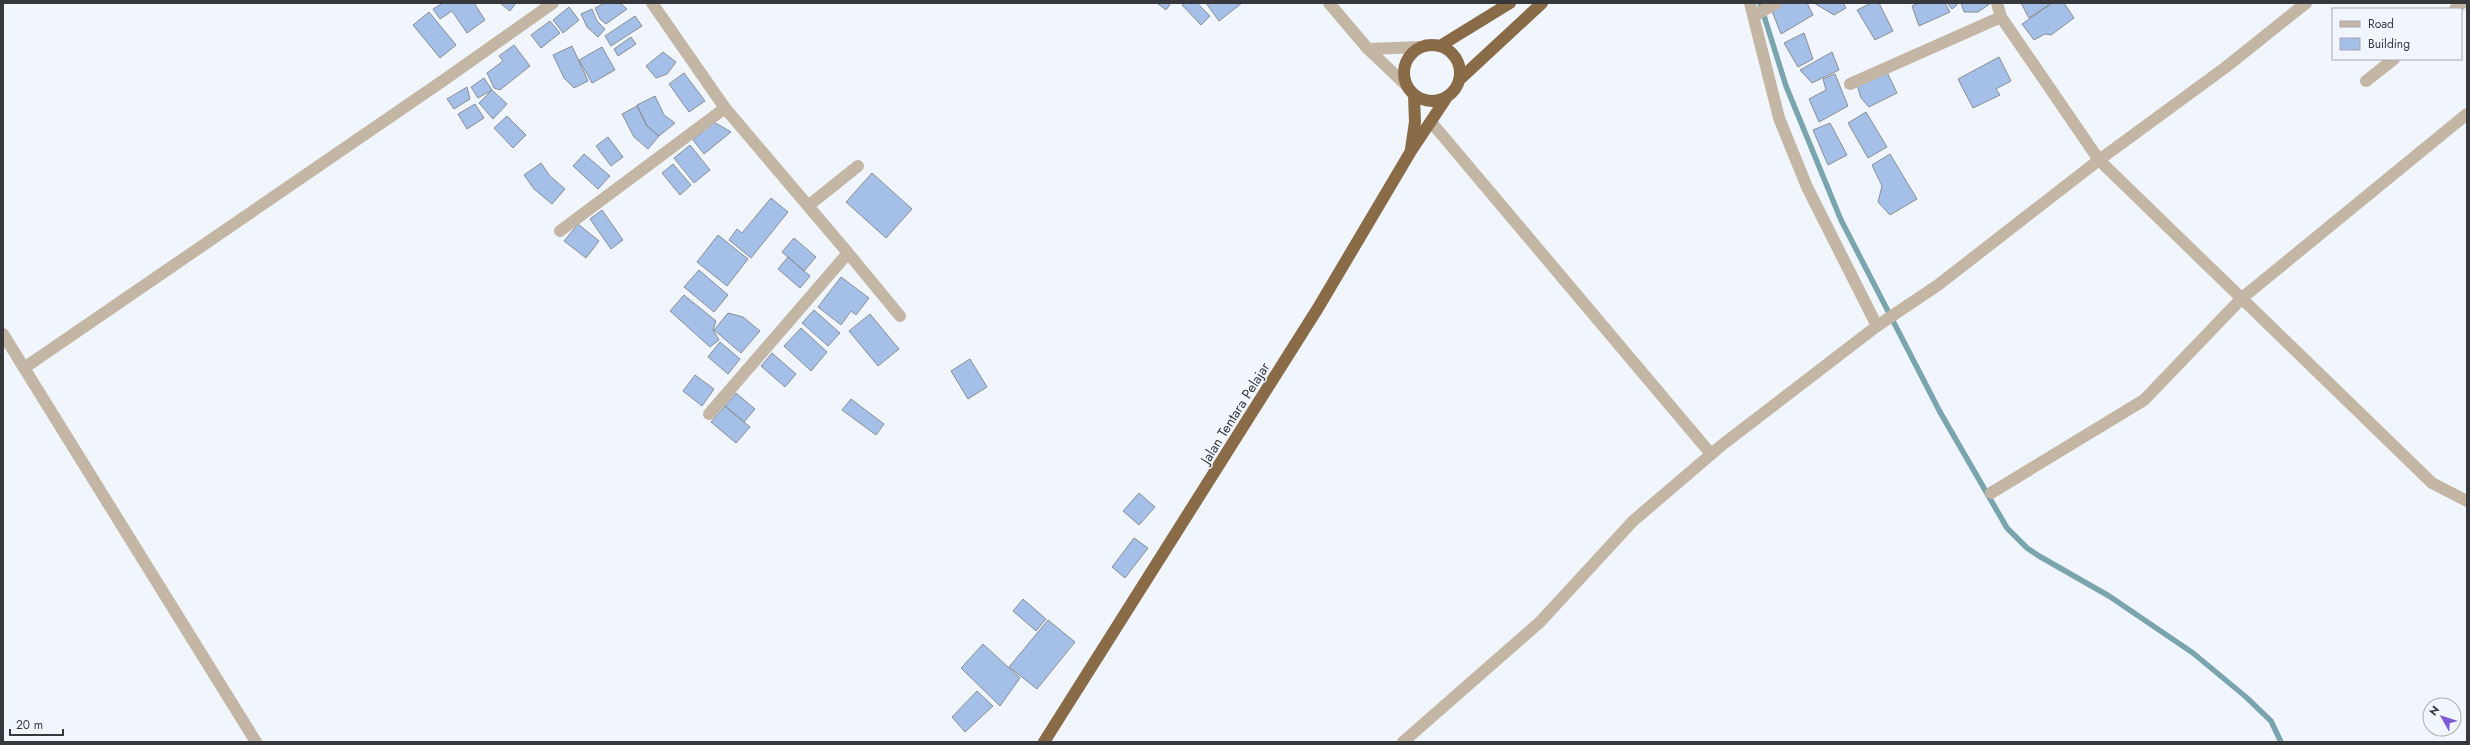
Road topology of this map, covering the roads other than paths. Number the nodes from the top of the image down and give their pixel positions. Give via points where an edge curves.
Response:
1 (553, 3) edge
2 (652, 3) edge
3 (1328, 3) edge
4 (1510, 3) edge
5 (1542, 3) edge
6 (1750, 3) edge
7 (1776, 3) edge
8 (1997, 3) edge
9 (2306, 3) edge
10 (2463, 3) edge
11 (2467, 7) edge
12 (1757, 14) junction
13 (2001, 17) junction
14 (1440, 46) junction
15 (1421, 47) junction
16 (1368, 49) junction
17 (2393, 60) edge
18 (1459, 80) junction
19 (2366, 81) dead end
20 (1850, 84) dead end
21 (1410, 91) junction
22 (1447, 97) junction
23 (725, 108) junction
24 (2467, 114) edge
25 (1431, 122) junction
26 (1411, 151) junction
27 (2099, 160) junction
28 (858, 166) dead end
29 (808, 206) junction
30 (560, 232) dead end
31 (848, 253) junction
32 (2242, 298) junction
33 (900, 316) dead end
34 (1882, 323) junction
35 (3, 334) edge
36 (24, 368) junction
37 (708, 414) dead end
38 (1711, 454) junction
39 (1991, 492) dead end
40 (2467, 501) edge
41 (256, 742) edge
42 (1044, 742) edge
43 (1403, 742) edge

1 - 36 street
2 - 23 street
3 - 16 street
4 - 14 highway
5 - 18 highway
6 - 12 street
7 - 12 street
8 - 13 street
9 - 27 street via 2226,67
10 - 11 street
12 - 34 street via 1779,118 1807,187
13 - 20 street
13 - 27 street
14 - 15 highway
14 - 18 highway via 1457,59
15 - 16 street
15 - 21 highway via 1413,52 1404,68
16 - 21 street
17 - 19 street
18 - 22 highway via 1455,90
21 - 22 highway via 1430,102
21 - 26 highway via 1415,122
22 - 25 highway, Jalan Tentara Pelajar
23 - 29 street
23 - 30 street
24 - 32 street
25 - 26 highway, Jalan Tentara Pelajar
25 - 38 street
26 - 42 highway, Jalan Tentara Pelajar via 1318,308
27 - 32 street
27 - 34 street via 2029,216
28 - 29 street
29 - 31 street
31 - 33 street
31 - 37 street
32 - 39 street via 2144,400
32 - 40 street via 2432,482
34 - 38 street
35 - 36 street
36 - 41 street
38 - 43 street via 1629,525 1540,622

